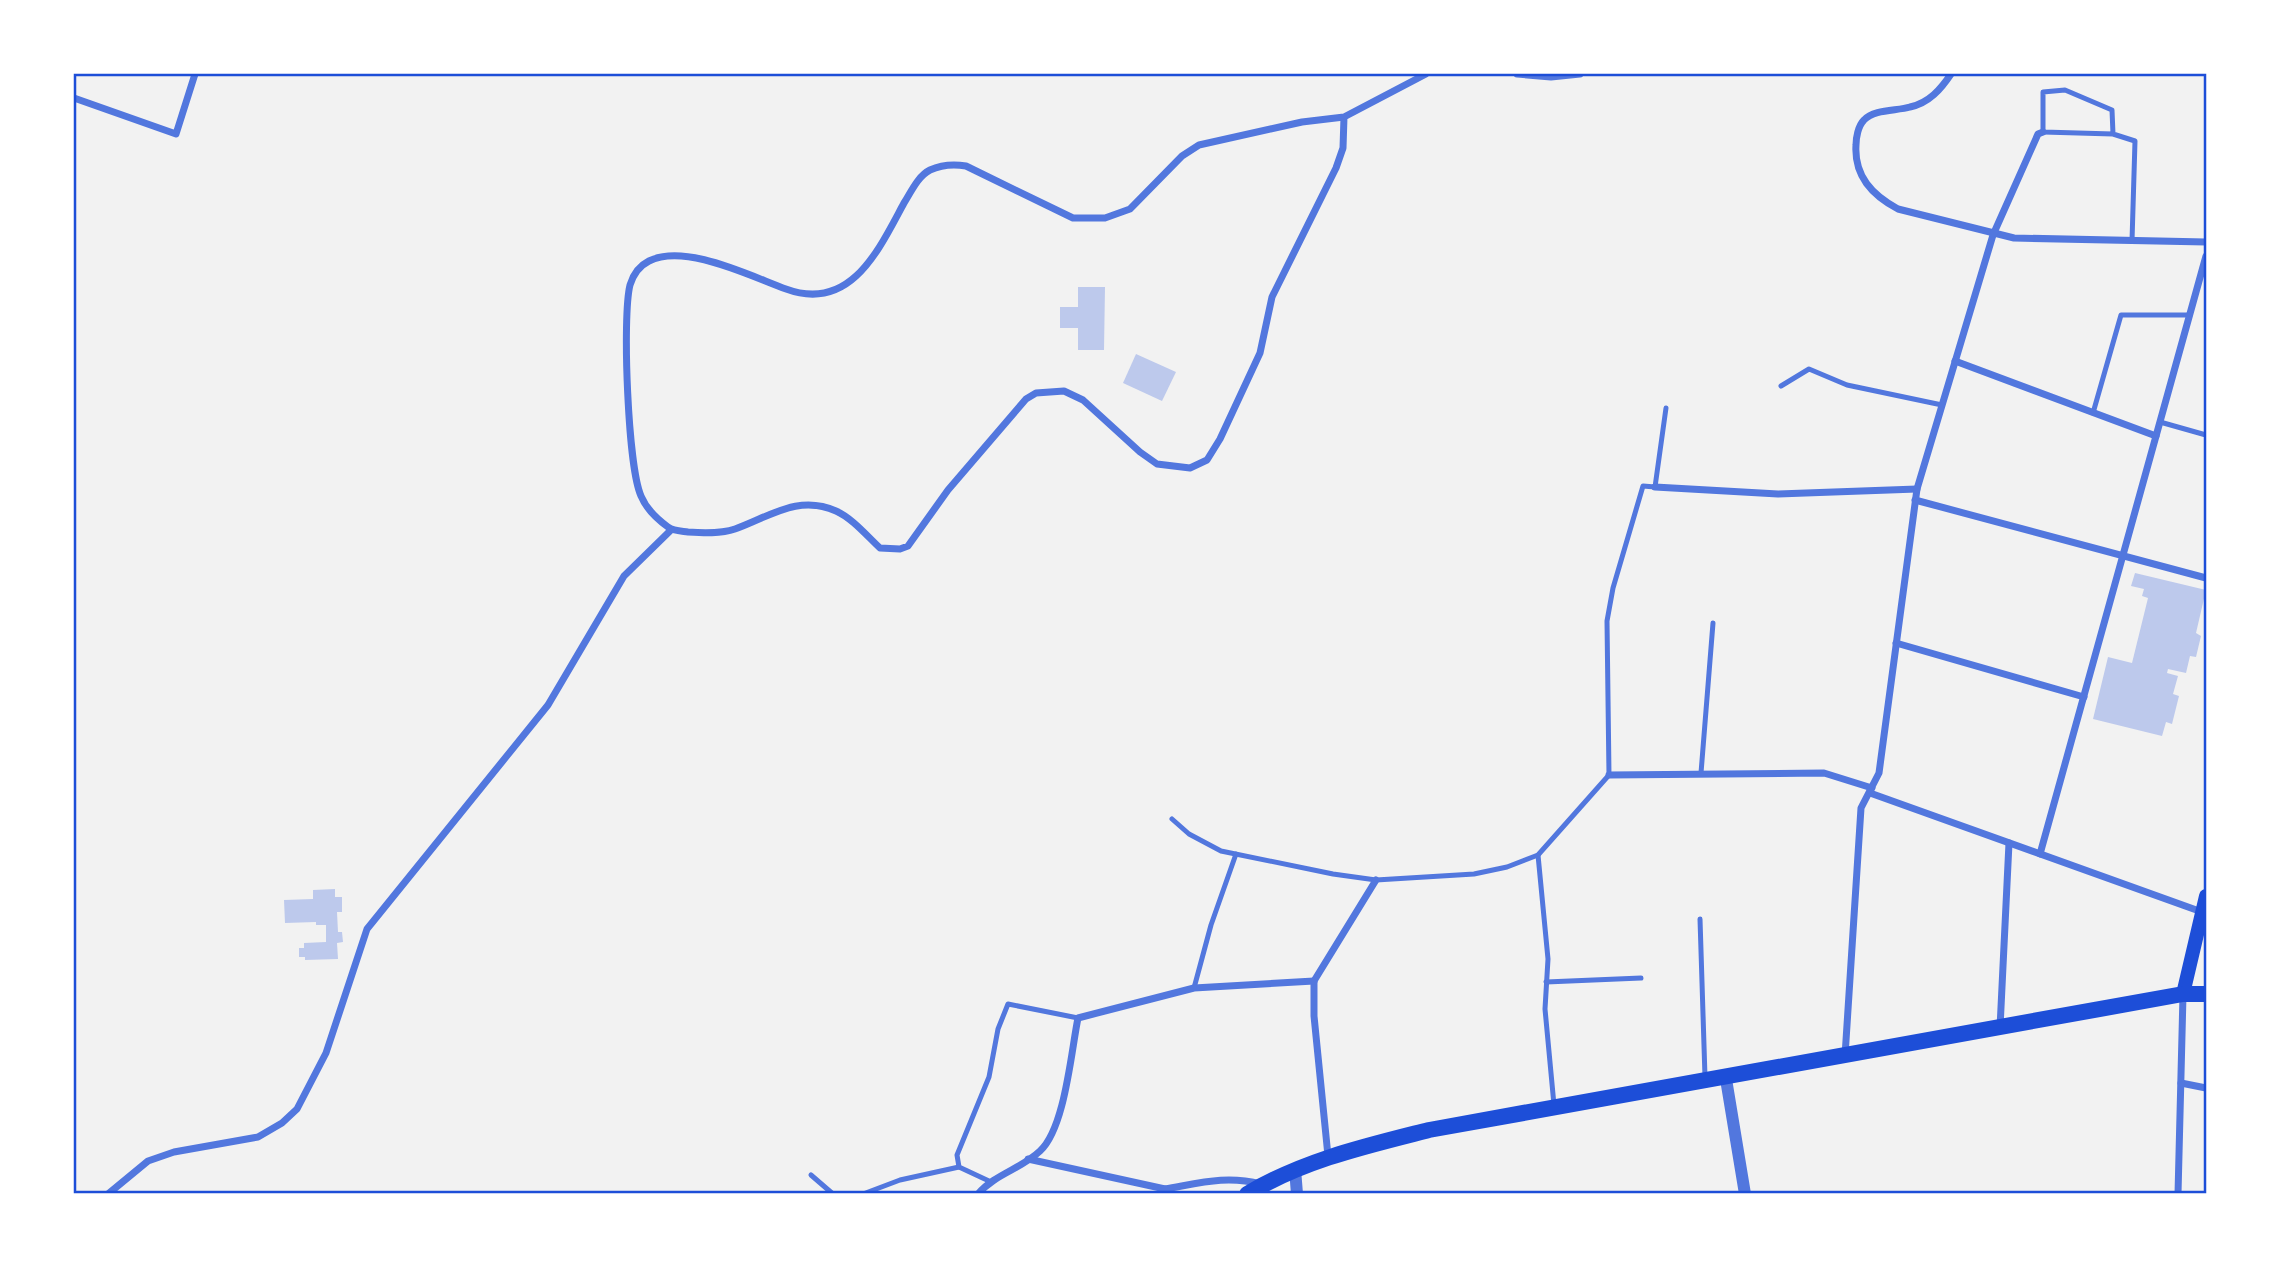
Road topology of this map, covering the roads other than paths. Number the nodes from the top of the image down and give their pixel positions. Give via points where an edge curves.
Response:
1 (195, 74) edge
2 (1426, 74) edge
3 (1517, 74) edge
4 (1580, 74) edge
5 (1951, 74) edge
6 (1409, 77) edge
7 (74, 98) edge
8 (1344, 117) junction
9 (2043, 132) junction
10 (2113, 134) junction
11 (1993, 235) junction
12 (2132, 241) junction
13 (2207, 243) edge
14 (2207, 256) edge
15 (2190, 315) junction
16 (1955, 361) junction
17 (1781, 386) dead end
18 (1942, 405) junction
19 (1666, 408) dead end
20 (2093, 413) junction
21 (2160, 422) junction
22 (2207, 435) edge
23 (2156, 436) junction
24 (1655, 487) junction
25 (1917, 489) junction
26 (1915, 500) junction
27 (671, 530) junction
28 (2123, 556) junction
29 (2207, 578) edge
30 (1713, 623) dead end
31 (1896, 643) junction
32 (2084, 697) junction
33 (1701, 773) junction
34 (1609, 775) junction
35 (1871, 791) junction
36 (1172, 820) dead end
37 (2009, 843) junction
38 (1236, 854) junction
39 (2040, 854) junction
40 (1538, 855) junction
41 (1376, 880) junction
42 (2207, 896) edge
43 (2202, 912) junction
44 (1700, 919) dead end
45 (1641, 978) dead end
46 (1314, 981) junction
47 (1546, 982) junction
48 (1194, 988) junction
49 (2183, 994) junction
50 (2207, 994) edge
51 (1078, 1018) junction
52 (2000, 1028) junction
53 (1845, 1057) junction
54 (1726, 1079) junction
55 (1705, 1082) junction
56 (2180, 1083) junction
57 (2207, 1088) edge
58 (1554, 1108) junction
59 (1328, 1156) junction
60 (1027, 1159) junction
61 (959, 1167) junction
62 (1295, 1169) junction
63 (811, 1175) dead end
64 (989, 1181) junction
65 (1262, 1184) junction
66 (1163, 1191) edge
67 (108, 1194) edge
68 (833, 1194) edge
69 (863, 1194) edge
70 (978, 1194) edge
71 (1247, 1194) edge
72 (1297, 1194) edge
73 (1745, 1194) edge
74 (2178, 1194) edge

1 - 7 street via 176,134
2 - 6 street
3 - 4 street
5 - 11 street via 1929,99 1863,120 1856,139 1859,171 1871,190 1898,209
6 - 8 street
8 - 27 street via 1343,148 1336,168 1272,297 1260,353 1220,439 1199,466 1157,464 1083,400 1064,391 1046,391 1026,399 948,490 914,539 900,549 880,548 836,511 807,506 781,507 724,532
8 - 27 street via 1199,145 1130,209 1105,218 1073,218 966,166 929,171 913,188 869,265 831,290 792,291 702,259 665,257 645,263 635,273 628,297 630,421 640,496
9 - 10 lane
9 - 10 lane via 2043,92 2053,89 2112,110
9 - 11 street via 2038,134
10 - 12 lane via 2135,141
11 - 12 street
11 - 16 street
12 - 13 street
14 - 15 street
15 - 20 lane via 2121,315
15 - 21 street
16 - 18 street
16 - 20 street
17 - 18 lane via 1809,369 1847,385
18 - 25 street
19 - 24 lane
20 - 23 street
21 - 22 lane
21 - 23 street
23 - 28 street
24 - 25 street via 1778,494
24 - 34 lane via 1643,486 1607,621
25 - 26 street
26 - 28 street
26 - 31 street
27 - 67 street via 624,576 548,705 367,929 326,1053 297,1108 258,1137 148,1161
28 - 29 street
28 - 32 street
30 - 33 lane
31 - 32 street
31 - 35 street via 1879,773
32 - 39 street
33 - 34 street
33 - 35 street via 1824,773
34 - 40 lane
35 - 37 street
35 - 53 street via 1860,808
36 - 38 lane via 1189,834
37 - 39 street
37 - 52 street
38 - 41 lane
38 - 48 lane
39 - 43 street
40 - 41 lane via 1474,873
40 - 47 lane
41 - 46 street
42 - 43 main road
43 - 49 main road
44 - 55 lane
45 - 47 lane
46 - 48 street
46 - 59 street
47 - 58 lane
48 - 51 street
49 - 50 main road
49 - 52 main road
49 - 56 street
51 - 60 street via 1056,1123 1048,1141
51 - 61 lane via 1008,1004 989,1077 959,1146
52 - 53 main road
53 - 54 main road
54 - 55 main road
54 - 73 street
55 - 58 main road
56 - 57 street
56 - 74 street
58 - 59 main road via 1429,1130
59 - 62 main road
60 - 64 street
60 - 66 street
61 - 64 lane
61 - 69 lane
62 - 65 main road
62 - 72 street
63 - 68 lane
64 - 70 street
65 - 66 street via 1239,1178
65 - 71 main road

